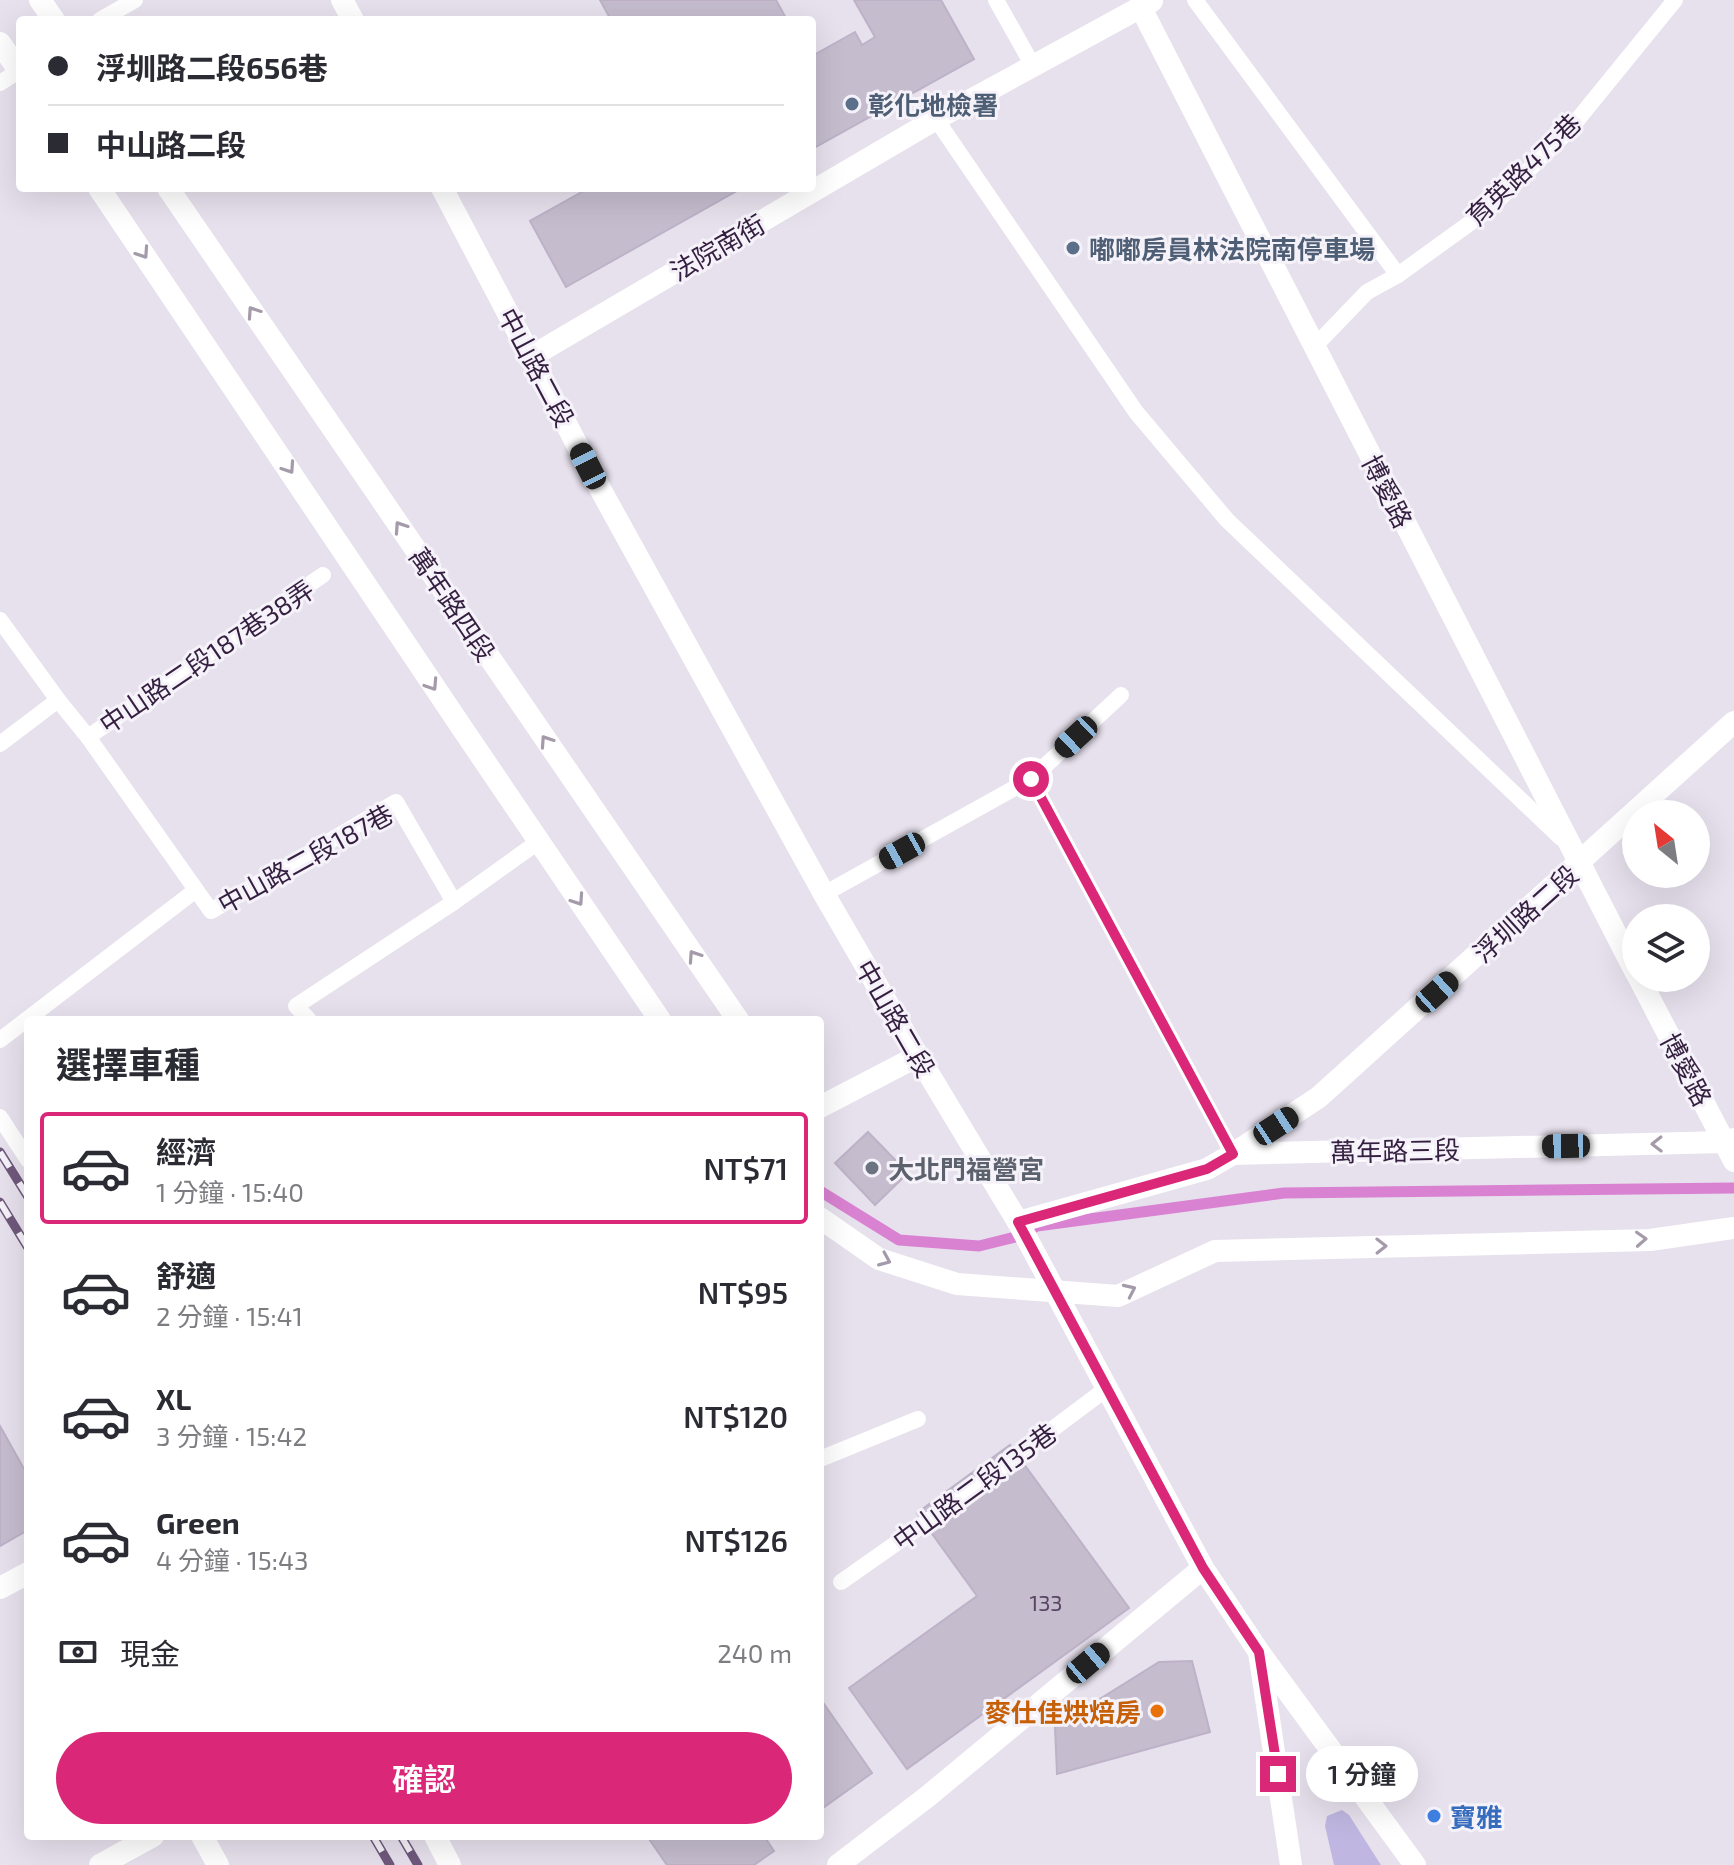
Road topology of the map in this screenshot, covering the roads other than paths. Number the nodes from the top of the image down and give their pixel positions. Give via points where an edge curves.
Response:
1 (135, 0) edge
2 (996, 0) edge
3 (1195, 0) edge
4 (1675, 0) edge
5 (1148, 4) edge
6 (107, 16) edge
7 (0, 43) edge
8 (16, 65) edge
9 (1033, 66) junction
10 (936, 119) junction
11 (816, 189) edge
12 (102, 192) edge
13 (171, 192) edge
14 (444, 192) edge
15 (812, 192) edge
16 (1398, 275) junction
17 (1314, 347) junction
18 (532, 356) junction
19 (323, 575) dead end
20 (0, 620) edge
21 (1121, 695) dead end
22 (58, 700) junction
23 (1734, 722) edge
24 (88, 737) junction
25 (0, 744) edge
26 (1031, 779) junction
27 (538, 842) junction
28 (1568, 844) junction
29 (1579, 865) junction
30 (196, 890) junction
31 (824, 894) junction
32 (454, 902) junction
33 (1622, 947) edge
34 (1646, 992) edge
35 (31, 1016) edge
36 (305, 1016) edge
37 (657, 1016) edge
38 (735, 1016) edge
39 (24, 1022) edge
40 (0, 1040) edge
41 (918, 1056) junction
42 (824, 1105) edge
43 (0, 1117) edge
44 (1731, 1147) edge
45 (24, 1154) edge
46 (1233, 1154) junction
47 (824, 1221) edge
48 (1018, 1222) junction
49 (1734, 1228) edge
50 (1054, 1292) junction
51 (1106, 1389) junction
52 (918, 1419) dead end
53 (824, 1457) edge
54 (1203, 1568) junction
55 (24, 1575) edge
56 (841, 1582) dead end
57 (0, 1588) edge
58 (1259, 1652) junction
59 (146, 1840) edge
60 (204, 1840) edge
61 (437, 1840) edge
62 (100, 1865) edge
63 (218, 1865) edge
64 (450, 1865) edge
65 (838, 1865) edge
66 (1291, 1865) edge
67 (1415, 1865) edge

1 - 6 lane
2 - 9 lane
3 - 16 lane
4 - 16 lane, 育英路475巷 via 1570,129 1529,170 1488,210
5 - 9 street, 法院南街
5 - 17 street, 博愛路
7 - 8 street
9 - 10 street, 法院南街
10 - 11 street, 法院南街
10 - 28 lane via 1136,412 1227,520
12 -> 27 street
38 -> 13 street, 萬年路四段
14 - 18 street, 中山路二段
15 - 18 street, 法院南街
16 - 17 lane, 育英路475巷 via 1367,292
17 - 28 street, 博愛路
18 - 31 street, 中山路二段
19 - 24 lane, 中山路二段187巷38弄
20 - 22 lane, 中山路二段187巷
21 - 26 lane
22 - 24 lane, 中山路二段187巷
22 - 25 lane
23 - 29 street, 浮圳路二段
24 - 30 lane, 中山路二段187巷
26 - 31 lane
26 - 46 lane
27 - 32 lane
27 -> 37 street
28 - 29 street, 博愛路
29 - 33 street, 博愛路
29 - 46 street, 浮圳路二段 via 1319,1097
30 - 32 lane, 中山路二段187巷 via 211,911 396,802
30 - 35 lane
31 - 41 street, 中山路二段
32 - 36 lane via 296,1006
34 - 44 street, 博愛路
39 - 40 lane
41 - 42 street
41 - 48 street, 中山路二段
43 - 45 lane
44 -> 46 street, 萬年路三段
46 - 48 street, 萬年路三段 via 1207,1169
47 -> 50 street via 879,1259 957,1284
48 - 50 street, 中山路二段
50 -> 49 street via 1118,1296 1215,1251 1650,1240
50 - 51 street, 中山路二段
51 - 54 street, 中山路二段
51 - 56 lane, 中山路二段135巷
52 - 53 lane
54 - 58 street, 中山路二段
54 - 65 street
55 - 57 street
58 - 66 street, 中山路二段
58 - 67 street
59 - 62 street
60 - 63 street
61 - 64 street

